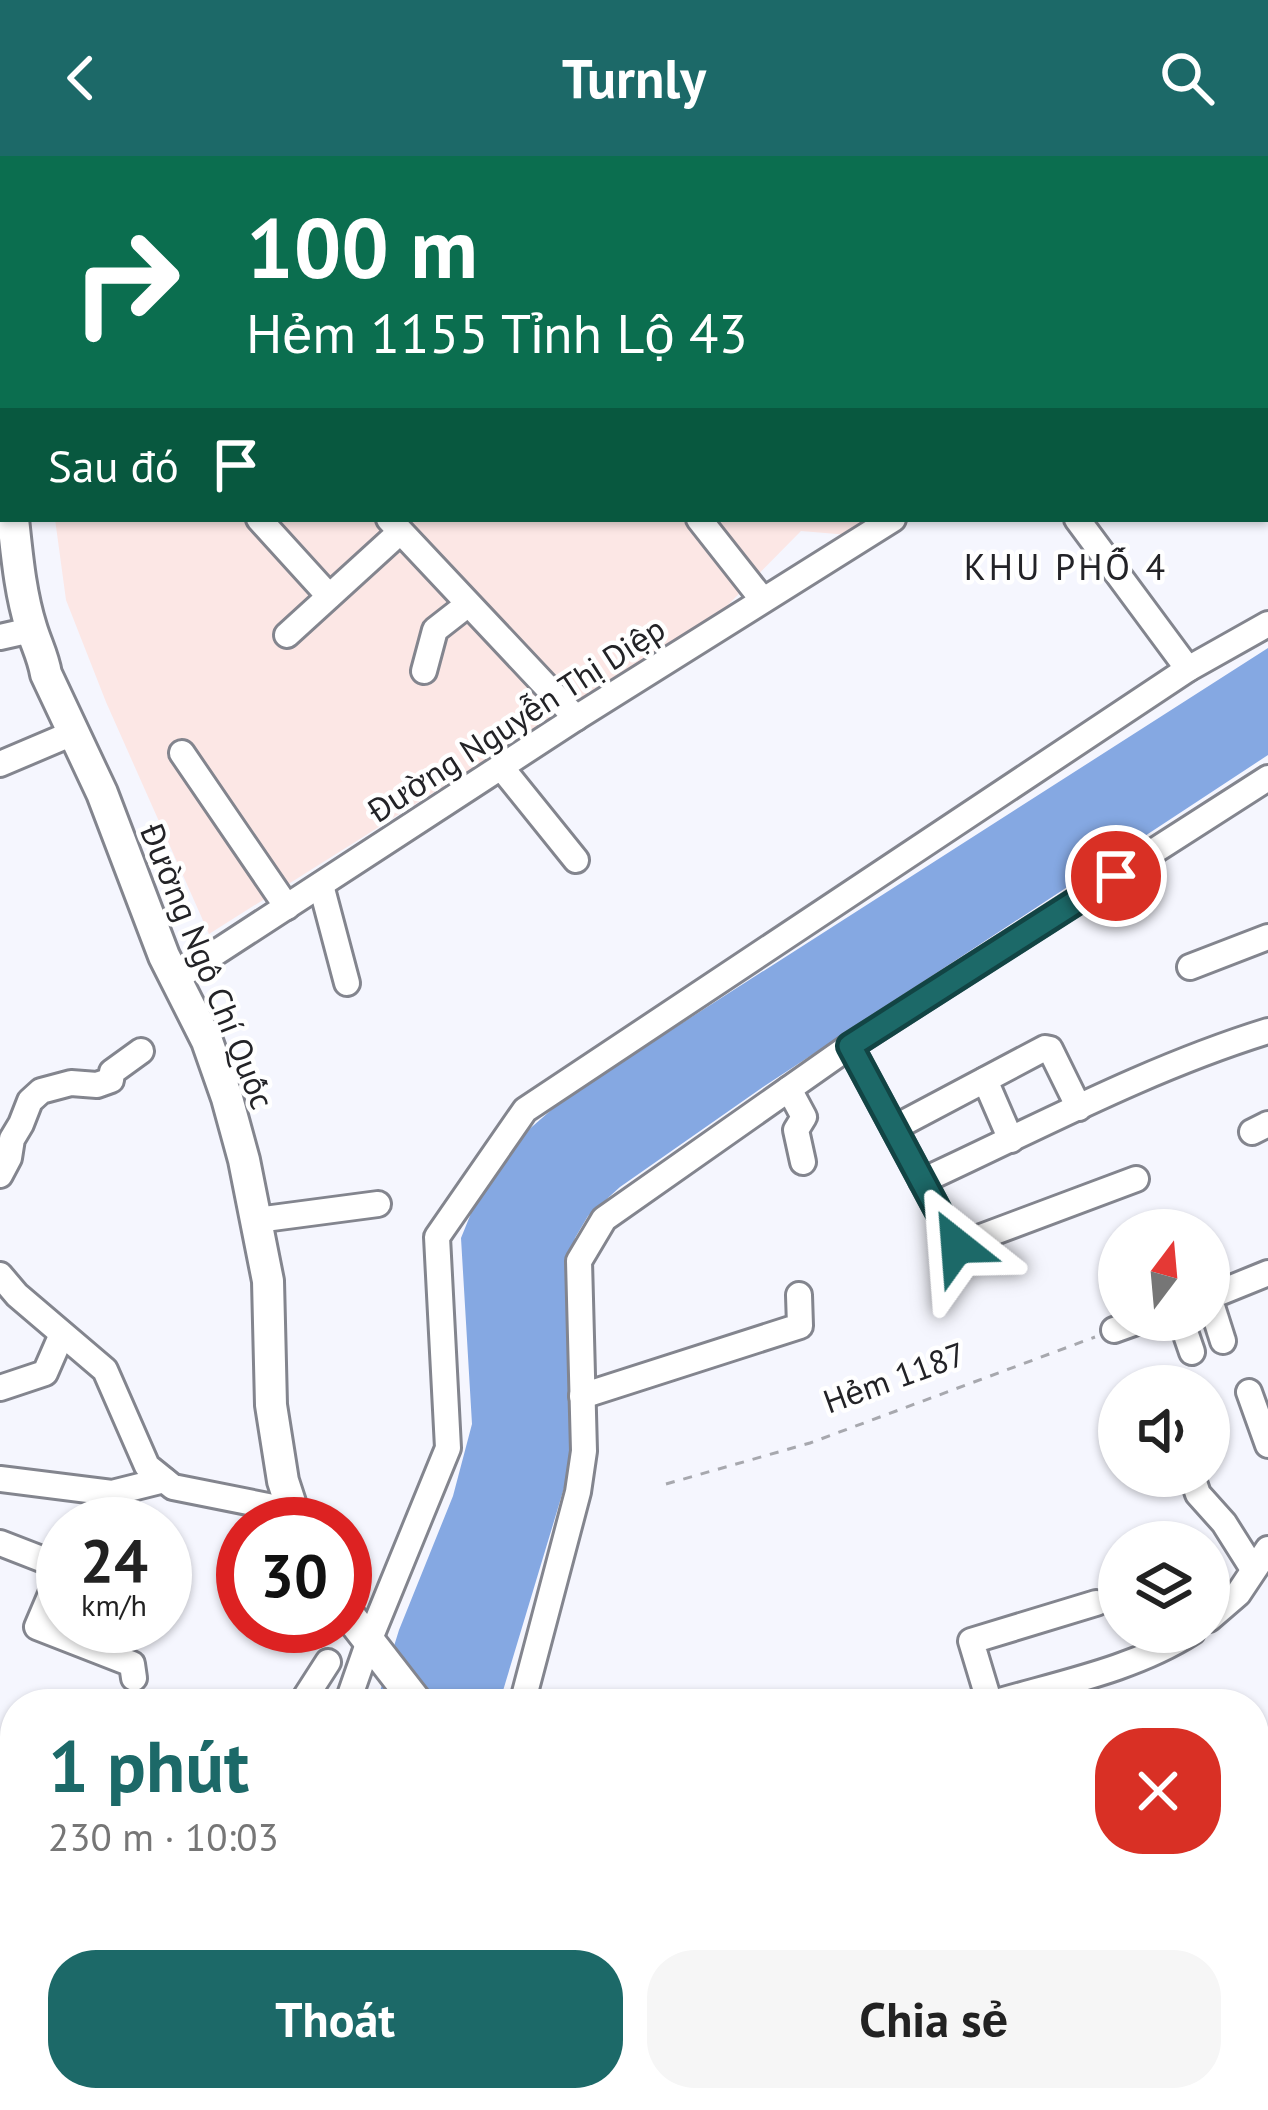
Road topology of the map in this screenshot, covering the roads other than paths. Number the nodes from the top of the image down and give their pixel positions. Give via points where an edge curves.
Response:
1 (13, 522) edge
2 (262, 522) edge
3 (701, 522) edge
4 (888, 522) edge
5 (1079, 522) edge
6 (394, 526) edge
7 (329, 596) junction
8 (762, 599) junction
9 (466, 604) junction
10 (1268, 624) edge
11 (31, 630) junction
12 (287, 635) dead end
13 (0, 637) edge
14 (1188, 669) junction
15 (424, 671) dead end
16 (576, 718) junction
17 (73, 733) junction
18 (182, 753) dead end
19 (0, 764) edge
20 (501, 766) junction
21 (1268, 778) edge
22 (576, 860) dead end
23 (321, 885) junction
24 (287, 907) junction
25 (1268, 938) edge
26 (1190, 967) dead end
27 (177, 978) junction
28 (347, 983) dead end
29 (1268, 1031) edge
30 (850, 1046) junction
31 (141, 1052) dead end
32 (985, 1080) junction
33 (789, 1089) junction
34 (1079, 1108) junction
35 (893, 1128) junction
36 (1011, 1140) junction
37 (803, 1162) dead end
38 (0, 1175) edge
39 (1136, 1179) dead end
40 (922, 1181) junction
41 (378, 1204) dead end
42 (257, 1220) junction
43 (1268, 1273) edge
44 (0, 1275) edge
45 (1230, 1288) edge
46 (799, 1295) dead end
47 (62, 1334) junction
48 (1188, 1341) edge
49 (1192, 1352) dead end
50 (0, 1388) edge
51 (1249, 1391) dead end
52 (582, 1396) junction
53 (1268, 1445) edge
54 (0, 1479) edge
55 (164, 1480) junction
56 (112, 1492) junction
57 (109, 1497) edge
58 (288, 1497) edge
59 (1203, 1497) edge
60 (216, 1498) edge
61 (0, 1543) edge
62 (36, 1556) edge
63 (1261, 1559) edge
64 (1230, 1601) edge
65 (1096, 1604) dead end
66 (36, 1630) edge
67 (372, 1646) edge
68 (374, 1649) junction
69 (104, 1653) edge
70 (1150, 1653) edge
71 (28, 1654) dead end
72 (328, 1662) dead end
73 (134, 1678) dead end
74 (311, 1689) edge
75 (354, 1689) edge
76 (406, 1689) edge
77 (526, 1689) edge
78 (985, 1689) edge
79 (1039, 1689) edge

1 - 11 main road, Đường Ngô Chí Quốc
2 - 7 street
3 - 8 street
4 - 8 street, Đường Nguyễn Thị Diệp
5 - 14 street
6 - 7 street
6 - 9 street
7 - 12 street
8 - 16 street, Đường Nguyễn Thị Diệp
9 - 15 street via 435,630
9 - 16 street
10 - 14 street
11 - 13 street
11 - 17 main road, Đường Ngô Chí Quốc
14 - 68 street via 525,1110 437,1237 448,1448
16 - 20 street, Đường Nguyễn Thị Diệp
17 - 19 street
17 - 27 main road, Đường Ngô Chí Quốc
18 - 24 street
20 - 22 street
20 - 23 street, Đường Nguyễn Thị Diệp
21 - 30 street
23 - 24 street, Đường Nguyễn Thị Diệp
23 - 28 street
24 - 27 street, Đường Nguyễn Thị Diệp
25 - 26 street
27 - 42 main road, Đường Ngô Chí Quốc via 227,1098
29 - 34 street
30 - 33 street
30 - 35 street
31 - 38 street via 111,1080 41,1091
32 - 34 street via 1050,1049
32 - 35 street
32 - 36 street
33 - 37 street via 804,1117 796,1130
33 - 52 street via 604,1219 579,1261
34 - 36 street
35 - 40 street
36 - 40 street
39 - 40 street via 957,1246
41 - 42 street
42 - 58 main road, Đường Ngô Chí Quốc via 268,1281 271,1405
43 - 45 street
44 - 47 street
46 - 52 street via 800,1326
47 - 50 street via 45,1373
47 - 55 street via 105,1370 147,1466
48 - 49 street
51 - 53 street
52 - 77 street via 578,1492
54 - 56 street
55 - 56 street
55 - 60 street
56 - 57 street
59 - 63 street
61 - 62 street
63 - 64 street
65 - 78 street via 971,1641
66 - 71 street
67 - 68 main road
68 - 75 street
68 - 76 main road
69 - 73 street via 132,1664
70 - 79 street
72 - 74 street

